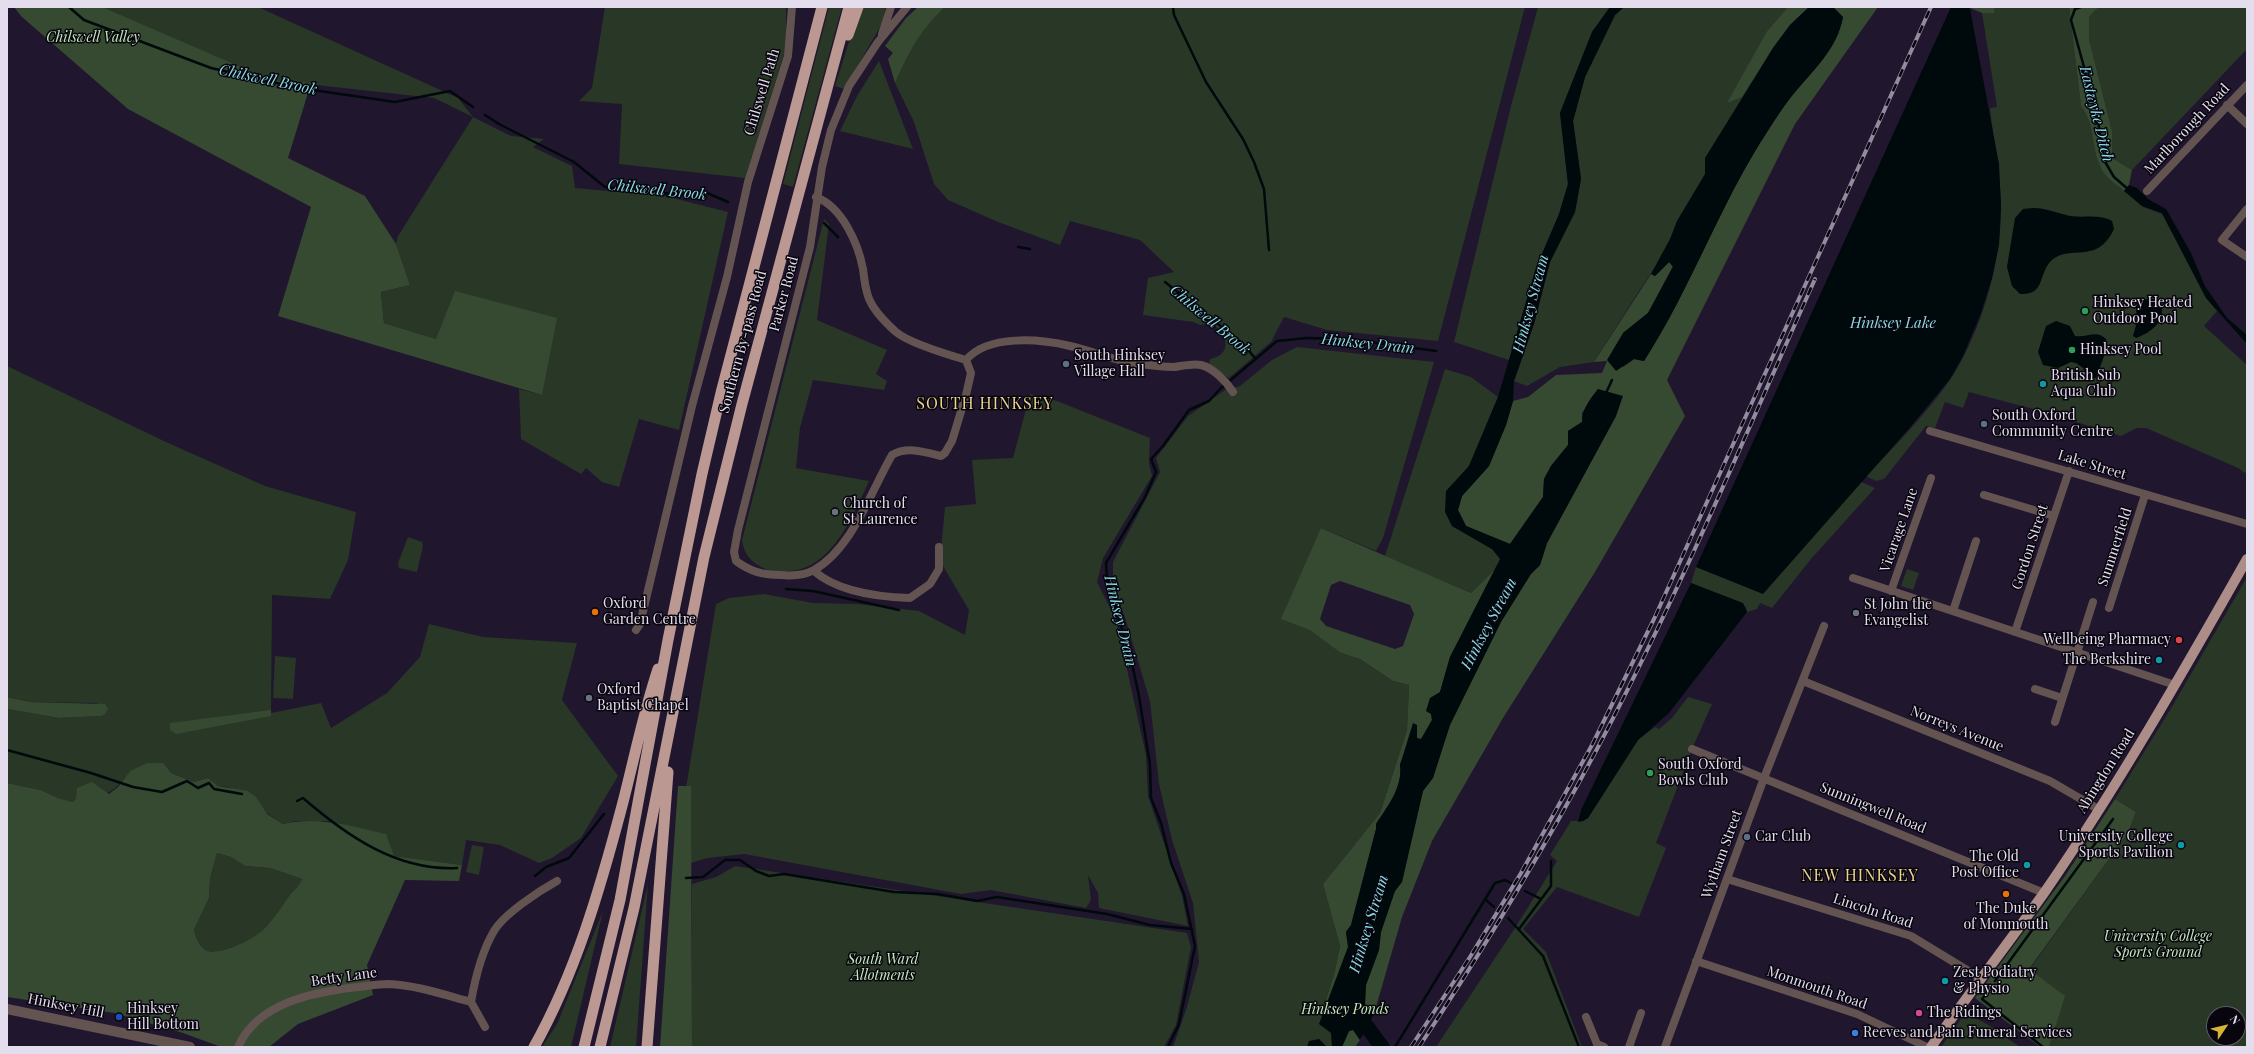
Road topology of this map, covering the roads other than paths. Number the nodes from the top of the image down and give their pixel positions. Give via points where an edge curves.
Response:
1 (792, 7) edge
2 (849, 7) edge
3 (858, 7) edge
4 (891, 7) edge
5 (897, 7) edge
6 (906, 7) edge
7 (822, 9) edge
8 (878, 42) junction
9 (833, 66) junction
10 (2247, 85) edge
11 (2227, 105) junction
12 (2247, 124) edge
13 (2147, 191) dead end
14 (816, 197) junction
15 (2247, 210) edge
16 (2247, 257) edge
17 (966, 360) junction
18 (1228, 386) dead end
19 (1930, 431) dead end
20 (2069, 471) junction
21 (1931, 478) dead end
22 (1984, 495) dead end
23 (2145, 495) junction
24 (2054, 516) junction
25 (2247, 524) edge
26 (1976, 541) dead end
27 (939, 547) dead end
28 (2247, 559) edge
29 (814, 571) junction
30 (1853, 578) dead end
31 (1891, 591) junction
32 (2093, 602) dead end
33 (2109, 608) dead end
34 (1953, 611) junction
35 (1824, 626) dead end
36 (636, 630) dead end
37 (2015, 632) junction
38 (668, 640) junction
39 (2077, 652) junction
40 (1803, 682) junction
41 (2175, 685) junction
42 (677, 688) junction
43 (2035, 689) dead end
44 (2062, 698) junction
45 (2055, 722) dead end
46 (1692, 749) dead end
47 (1764, 778) junction
48 (2098, 809) junction
49 (1727, 879) junction
50 (557, 881) dead end
51 (2044, 893) junction
52 (1696, 962) junction
53 (1980, 978) junction
54 (472, 1002) junction
55 (7, 1009) edge
56 (1641, 1013) dead end
57 (1586, 1017) dead end
58 (485, 1027) dead end
59 (153, 1043) edge
60 (190, 1047) edge
61 (238, 1047) edge
62 (534, 1047) edge
63 (584, 1047) edge
64 (600, 1047) edge
65 (647, 1047) edge
66 (1604, 1047) edge
67 (1629, 1047) edge
68 (1665, 1047) edge
69 (1927, 1047) edge
70 (1931, 1047) edge

1 - 36 street, Chilswell Path via 788,56 748,182 727,277 692,406 640,624
2 - 9 highway, Southern By-pass Road
3 - 9 highway
4 - 8 street, Parker Road
5 - 6 street
6 - 8 street, Parker Road
7 - 38 highway, Southern By-pass Road via 719,400
8 - 14 street, Parker Road via 849,86 838,110
9 - 42 highway, Southern By-pass Road via 723,475
10 - 11 street, Marlborough Road
11 - 12 street
11 - 13 street, Marlborough Road
14 - 17 street via 824,200 846,224 863,268 868,297 880,316 897,333 939,353
14 - 29 street, Parker Road via 810,247 734,552 736,561 752,572 795,575
15 - 16 street via 2222,240
17 - 18 street via 975,352 991,345 1023,341 1043,342 1070,346 1133,363 1172,367 1200,364 1214,371
17 - 29 street via 971,373 952,441 945,453 941,456 916,451 899,451 892,455 862,514 831,557
19 - 20 street, Lake Street
20 - 23 street, Lake Street
20 - 24 street, Gordon Street
21 - 31 street, Vicarage Lane
22 - 24 street
23 - 25 street, Lake Street
23 - 33 street, Summerfield
24 - 37 street, Gordon Street
26 - 34 street
27 - 29 street via 939,569 930,584 910,598 838,586
28 - 41 main road, Abingdon Road
30 - 31 street
31 - 34 street
32 - 39 street
34 - 37 street
35 - 40 street, Wytham Street
37 - 39 street
38 - 62 highway via 651,690 598,893 562,992
38 - 63 highway via 620,900
39 - 41 street
39 - 44 street
40 - 47 street, Wytham Street
40 - 48 street, Norreys Avenue via 2050,781
41 - 48 main road, Abingdon Road
42 - 64 highway via 634,908
42 - 65 highway via 664,819
43 - 44 street
44 - 45 street
46 - 47 street, Sunningwell Road
47 - 49 street, Wytham Street
47 - 51 street, Sunningwell Road
48 - 51 main road, Abingdon Road
49 - 52 street, Wytham Street
49 - 53 street, Lincoln Road via 1911,936
50 - 54 street via 532,895 494,930 480,967
51 - 53 main road, Abingdon Road
52 - 68 street, Wytham Street
52 - 69 street, Monmouth Road via 1857,1014
53 - 70 main road, Abingdon Road
54 - 58 street
54 - 61 street, Betty Lane via 427,990 388,984 325,990 296,998 265,1015 242,1038
55 - 59 street, Hinksey Hill
56 - 67 street
57 - 66 street via 1597,1044
59 - 60 street, Hinksey Hill

